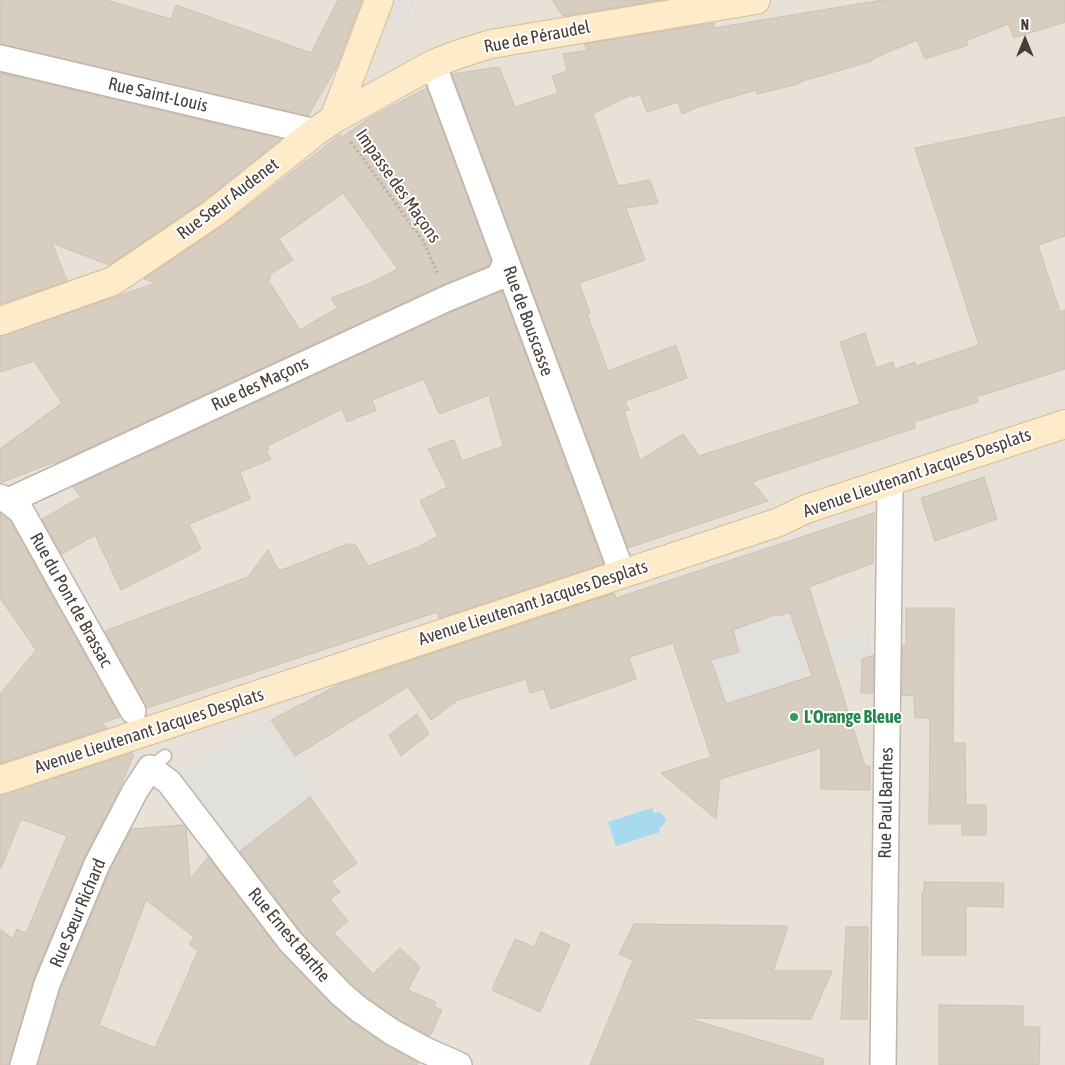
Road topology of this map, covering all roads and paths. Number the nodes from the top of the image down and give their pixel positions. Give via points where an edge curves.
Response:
1 (379, 0) edge
2 (756, 0) edge
3 (0, 58) edge
4 (432, 64) junction
5 (325, 125) junction
6 (506, 262) junction
7 (448, 298) junction
8 (0, 321) edge
9 (1065, 424) edge
10 (888, 482) junction
11 (4, 499) edge
12 (612, 577) junction
13 (133, 711) dead end
14 (153, 756) joint
15 (0, 780) edge
16 (23, 1065) edge
17 (459, 1065) edge
18 (883, 1065) edge

1 - 5 main road
2 - 4 main road, Rue de Péraudel via 515,39 483,46
3 - 5 street, Rue Saint-Louis
4 - 5 main road, Rue de Péraudel
4 - 6 street, Rue de Bouscasse
5 - 7 path, Impasse des Maçons via 423,241
5 - 8 main road, Rue Sœur Audenet via 215,212 113,281
6 - 7 street, Rue des Maçons via 499,277
6 - 12 street, Rue de Bouscasse via 618,562
7 - 11 street, Rue des Maçons
9 - 10 main road, Avenue Lieutenant Jacques Desplats
10 - 12 main road, Avenue Lieutenant Jacques Desplats
10 - 18 street, Rue Paul Barthes
11 - 13 street, Rue du Pont de Brassac via 21,511
12 - 15 main road, Avenue Lieutenant Jacques Desplats
14 - 16 street, Rue Sœur Richard via 97,864 47,984
14 - 17 street, Rue Ernest Barthe via 169,782 290,942 341,994 392,1032

